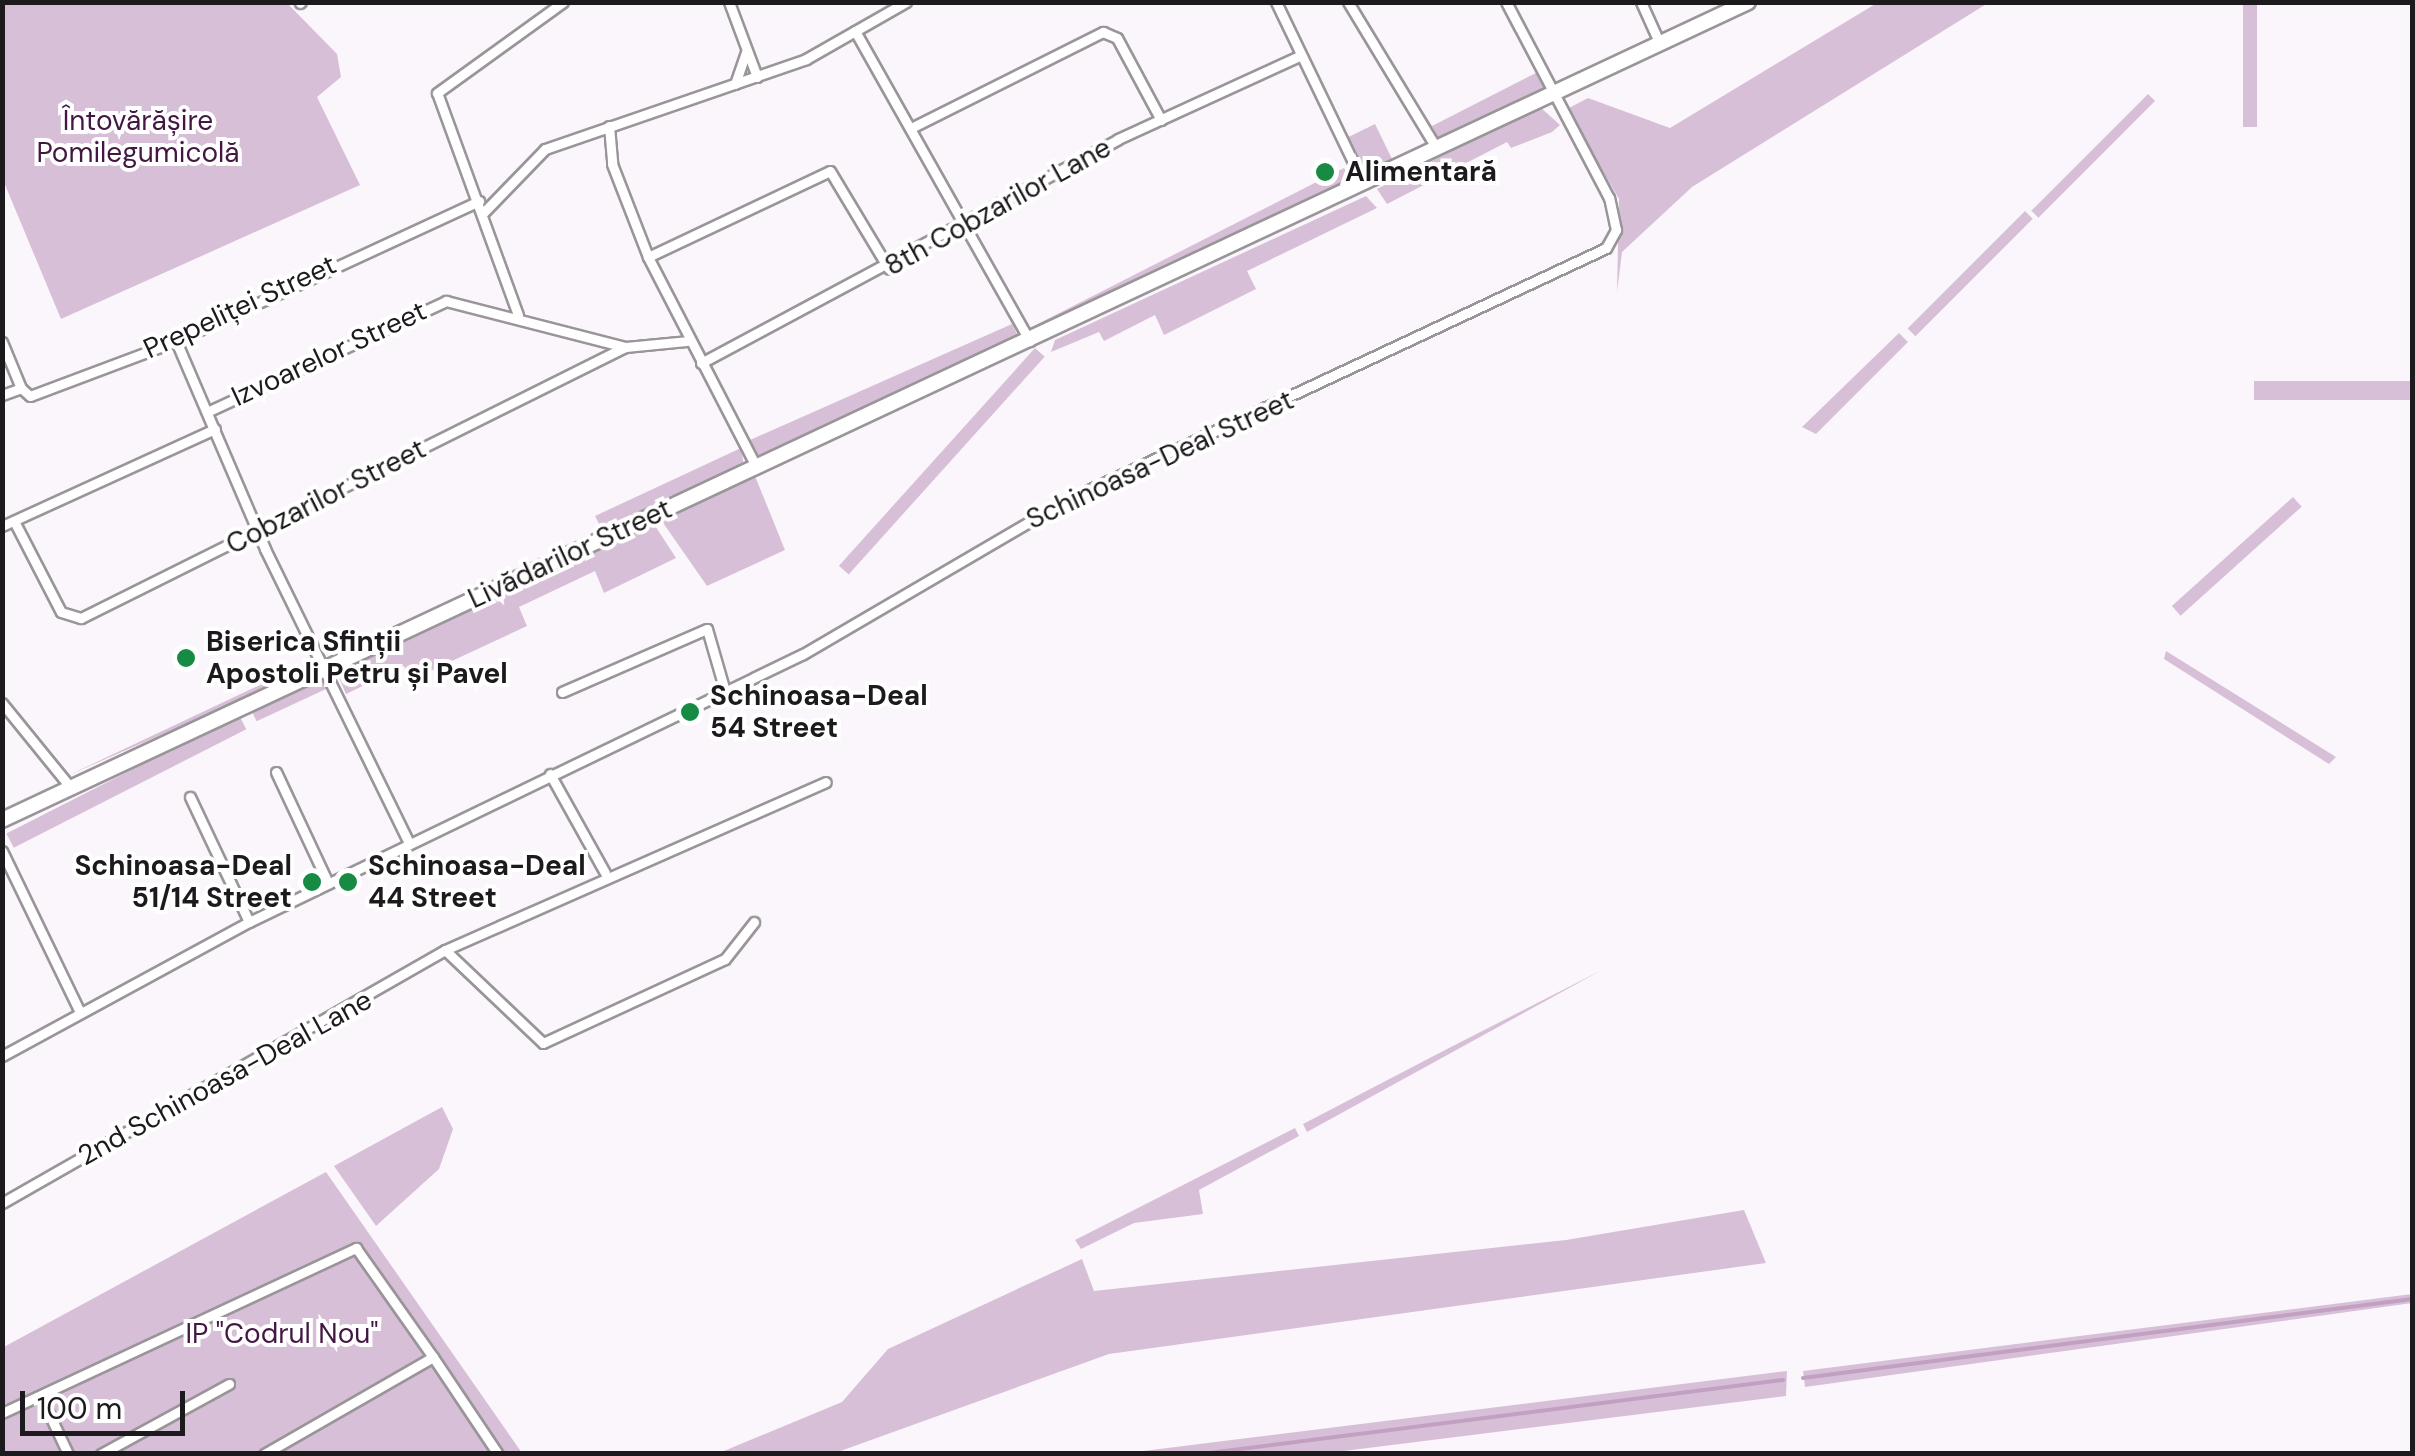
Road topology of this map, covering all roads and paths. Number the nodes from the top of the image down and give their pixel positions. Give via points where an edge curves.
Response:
1 (563, 2) edge
2 (729, 2) edge
3 (906, 2) edge
4 (1276, 2) edge
5 (1348, 2) edge
6 (1506, 2) edge
7 (1641, 2) edge
8 (1746, 3) edge
9 (855, 31) junction
10 (1660, 44) junction
11 (746, 52) junction
12 (1297, 57) junction
13 (757, 77) junction
14 (735, 84) junction
15 (1554, 96) junction
16 (1162, 120) junction
17 (609, 126) junction
18 (911, 128) junction
19 (1437, 149) junction
20 (1364, 186) junction
21 (478, 200) junction
22 (483, 213) junction
23 (970, 226) junction
24 (648, 257) junction
25 (889, 269) junction
26 (518, 314) junction
27 (688, 340) junction
28 (176, 341) junction
29 (2, 342) edge
30 (1031, 344) junction
31 (625, 347) junction
32 (702, 363) junction
33 (21, 388) junction
34 (2, 395) edge
35 (207, 412) junction
36 (215, 429) junction
37 (758, 468) junction
38 (14, 521) junction
39 (2, 526) edge
40 (259, 530) junction
41 (328, 666) junction
42 (724, 688) junction
43 (562, 692) dead end
44 (2, 703) edge
45 (276, 772) dead end
46 (550, 774) junction
47 (826, 782) dead end
48 (71, 788) junction
49 (190, 797) dead end
50 (2, 820) edge
51 (409, 843) junction
52 (2, 851) edge
53 (605, 874) junction
54 (328, 883) junction
55 (249, 922) junction
56 (754, 922) dead end
57 (445, 950) junction
58 (80, 1012) junction
59 (2, 1056) edge
60 (2, 1202) edge
61 (432, 1358) junction
62 (229, 1384) dead end
63 (43, 1401) junction
64 (2, 1413) edge
65 (68, 1454) edge
66 (101, 1454) edge
67 (264, 1454) edge
68 (498, 1454) edge

1 - 21 street via 437,94
2 - 11 street
3 - 9 street
4 - 12 street
5 - 19 street
6 - 15 street
7 - 10 street
8 - 10 street, Livădarilor Street
9 - 13 street
9 - 18 street
10 - 15 street, Livădarilor Street
11 - 13 street
11 - 14 street
12 - 16 street, 8th Cobzarilor Lane
12 - 20 street
13 - 14 street
14 - 17 street
15 - 19 street, Livădarilor Street
15 - 42 street, Schinoasa-Deal Street via 1614,210 1606,248 1063,502 803,654
16 - 18 street via 1117,38 1103,32
16 - 23 street, 8th Cobzarilor Lane
17 - 22 street via 545,149
17 - 24 street via 612,164
18 - 23 street
19 - 20 street, Livădarilor Street
20 - 30 street, Livădarilor Street
21 - 22 street
21 - 28 street, Prepeliței Street
22 - 26 street
23 - 25 street, 8th Cobzarilor Lane
23 - 30 street
24 - 25 street via 830,171
24 - 27 street
25 - 32 street, 8th Cobzarilor Lane
26 - 31 street, Izvoarelor Street
26 - 35 street, Izvoarelor Street via 437,303
27 - 31 street, Cobzarilor Street
27 - 32 street
28 - 33 street, Prepeliței Street via 30,396
28 - 35 street
29 - 33 street
30 - 37 street, Livădarilor Street
31 - 40 street, Cobzarilor Street
32 - 37 street
33 - 34 street, Prepeliței Street
35 - 36 street
36 - 38 street, Izvoarelor Street
36 - 40 street
37 - 41 street, Livădarilor Street
38 - 39 street, Izvoarelor Street
38 - 40 street, Cobzarilor Street via 62,612 75,619
40 - 41 street
41 - 48 street, Livădarilor Street
41 - 51 street
42 - 43 street via 708,630
42 - 46 street, Schinoasa-Deal Street
44 - 48 street
45 - 54 street
46 - 51 street, Schinoasa-Deal Street
46 - 53 street
47 - 53 street, 2nd Schinoasa-Deal Lane
48 - 50 street, Livădarilor Street
49 - 55 street
51 - 54 street, Schinoasa-Deal Street
52 - 58 street
53 - 57 street, 2nd Schinoasa-Deal Lane
54 - 55 street, Schinoasa-Deal Street
55 - 58 street, Schinoasa-Deal Street
56 - 57 street via 725,959 542,1043
57 - 60 street, 2nd Schinoasa-Deal Lane
58 - 59 street, Schinoasa-Deal Street
61 - 63 street via 346,1247
61 - 67 street
61 - 68 street
62 - 66 street
63 - 64 street
63 - 65 street

